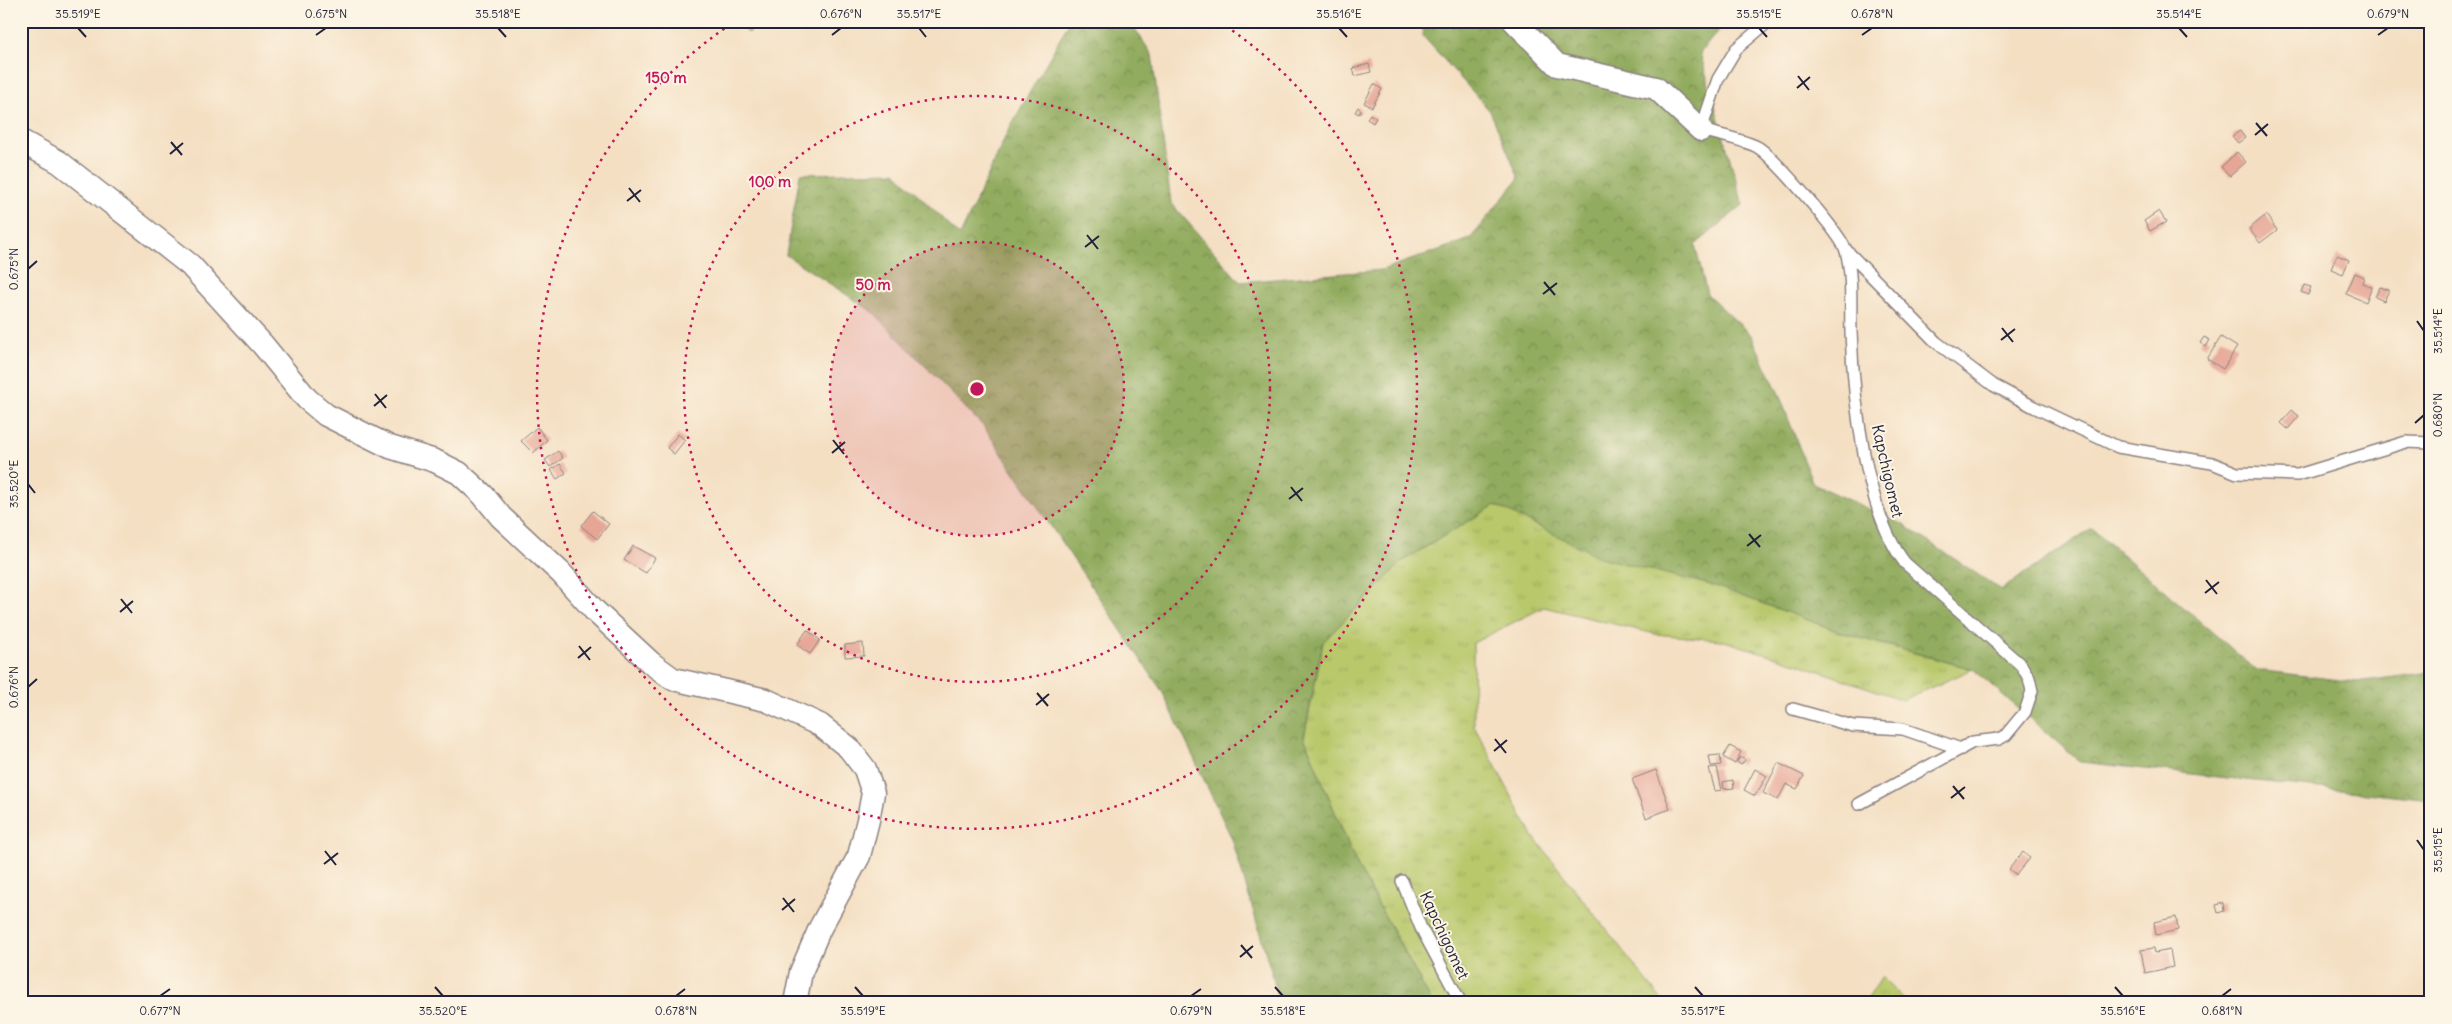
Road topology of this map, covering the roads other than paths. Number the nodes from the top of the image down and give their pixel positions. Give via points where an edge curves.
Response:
1 (1514, 21) edge
2 (1769, 21) edge
3 (1701, 130) junction
4 (21, 142) edge
5 (1846, 250) junction
6 (2431, 443) edge
7 (1792, 709) dead end
8 (1961, 749) junction
9 (1859, 804) dead end
10 (1402, 880) dead end
11 (795, 1003) edge
12 (1461, 1003) edge

1 - 3 street via 1557,65 1656,88
2 - 3 lane via 1736,49 1718,79
3 - 5 lane, Kapchigomet via 1758,147 1829,223
4 - 11 street via 59,162 190,265 263,344 308,399 326,415 390,447 435,461 459,474 651,664 673,679 766,700 820,725 848,748 865,769 873,793 868,820 860,856 820,928 801,972
5 - 6 lane via 1936,342 1986,379 2034,407 2118,447 2212,463 2238,473 2298,475 2406,442
5 - 8 lane, Kapchigomet via 1856,400 1865,457 1884,530 1905,563 2021,665 2032,691 2025,712 2006,735 1973,742
7 - 8 lane via 1853,726 1904,729
8 - 9 lane, Kapchigomet
10 - 12 lane, Kapchigomet via 1421,928

